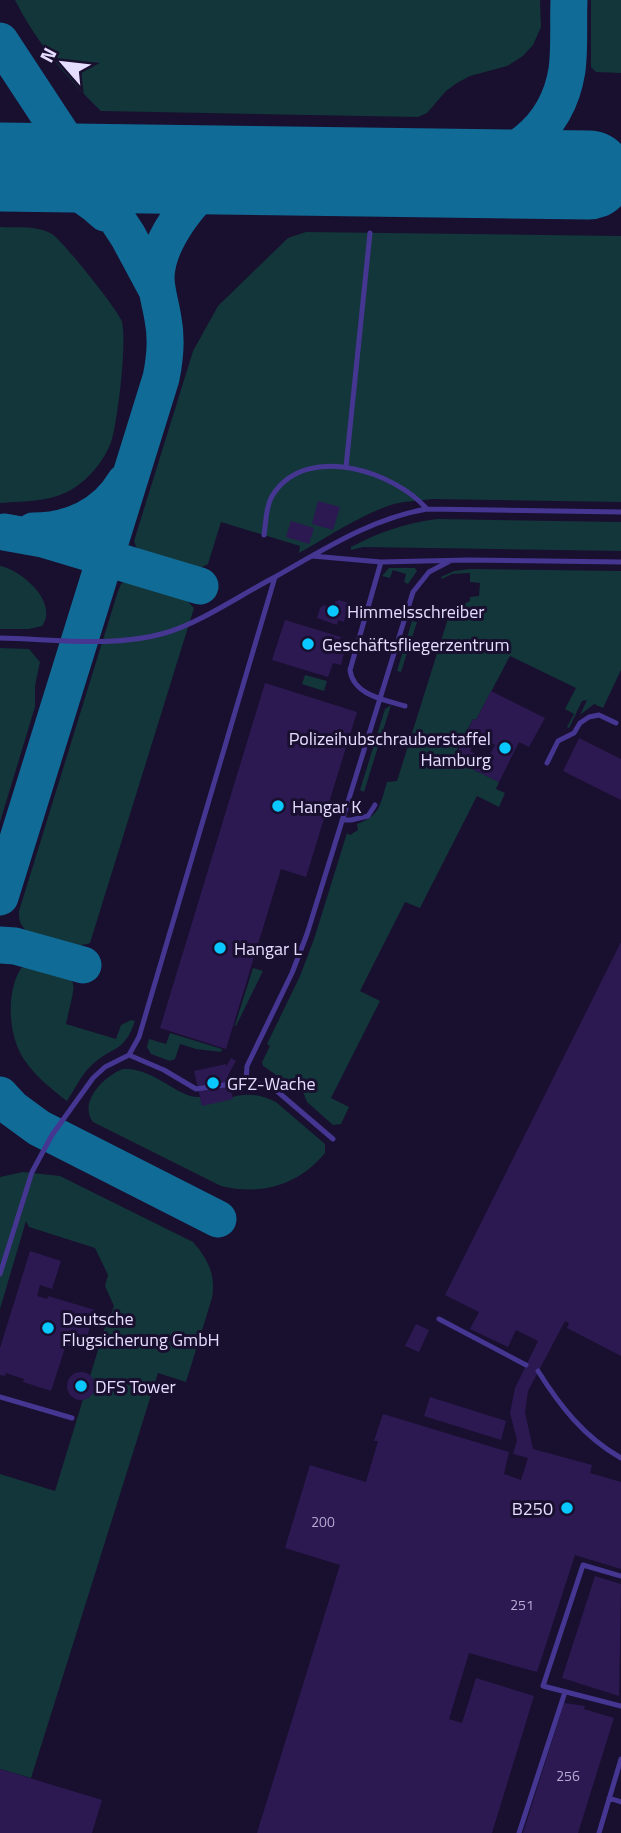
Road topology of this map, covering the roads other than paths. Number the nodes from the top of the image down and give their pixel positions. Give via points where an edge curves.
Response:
1 (370, 233) dead end
2 (346, 467) junction
3 (427, 509) junction
4 (621, 512) edge
5 (264, 535) dead end
6 (312, 556) junction
7 (450, 561) junction
8 (382, 562) junction
9 (621, 562) edge
10 (275, 577) junction
11 (0, 638) edge
12 (380, 698) junction
13 (405, 706) dead end
14 (616, 723) dead end
15 (547, 763) dead end
16 (374, 805) dead end
17 (342, 820) junction
18 (129, 1055) junction
19 (246, 1082) junction
20 (332, 1139) dead end
21 (0, 1274) edge
22 (439, 1319) dead end
23 (526, 1365) dead end
24 (538, 1371) dead end
25 (0, 1397) edge
26 (72, 1418) dead end
27 (621, 1458) edge
28 (621, 1576) edge
29 (565, 1692) junction
30 (621, 1706) edge
31 (621, 1759) edge
32 (609, 1798) junction
33 (621, 1802) edge
34 (519, 1833) edge
35 (599, 1833) edge

1 - 2 lane
2 - 3 lane via 407,490
2 - 5 lane via 322,465 283,484 269,504
3 - 4 lane
3 - 6 lane via 375,523
6 - 8 lane
6 - 10 lane
7 - 8 lane
7 - 9 lane
7 - 12 lane via 429,572 412,592
8 - 12 lane via 349,670 355,685
10 - 11 lane via 166,633 104,640
10 - 18 lane via 139,1037
12 - 13 lane
12 - 17 lane
14 - 15 lane via 599,715 589,717 558,741
16 - 17 lane via 368,816
17 - 19 lane via 307,934 247,1066
18 - 19 lane via 196,1089
18 - 21 lane via 93,1078 52,1135 32,1172
19 - 20 lane via 271,1086
22 - 23 lane
24 - 27 lane via 578,1426
25 - 26 lane
28 - 29 lane via 583,1564 543,1686
29 - 30 lane
29 - 34 lane
31 - 32 lane
32 - 33 lane
32 - 35 lane

